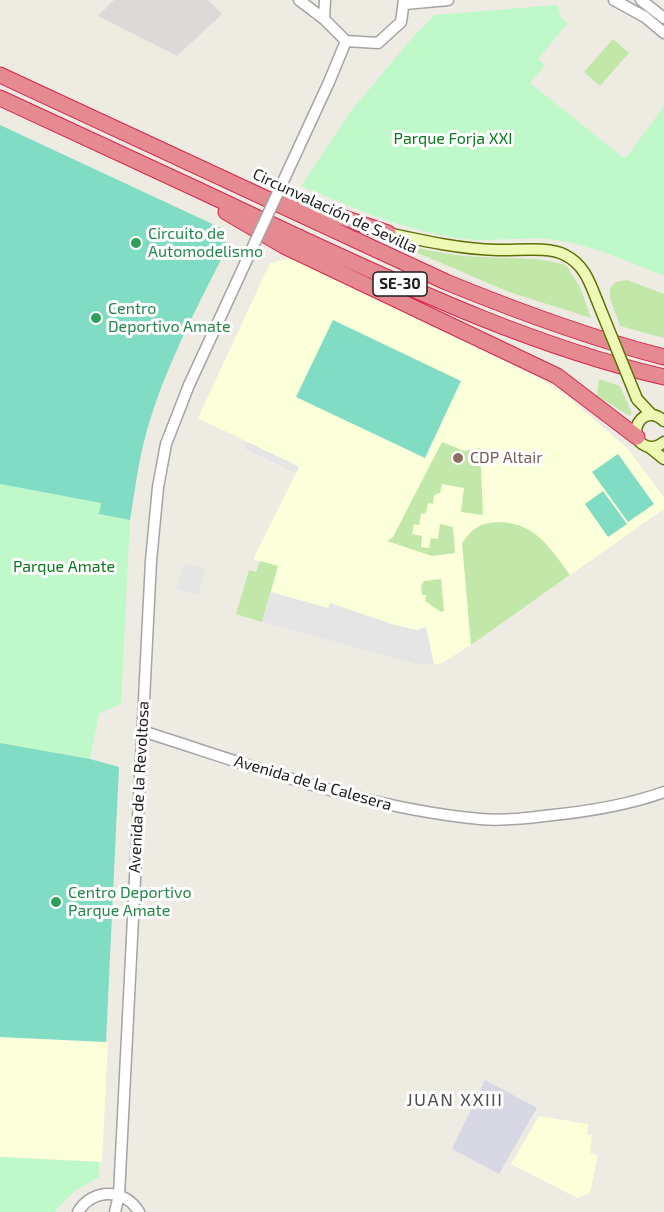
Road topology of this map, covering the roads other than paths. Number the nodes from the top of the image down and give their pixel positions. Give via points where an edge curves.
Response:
1 (299, 0) edge
2 (325, 0) edge
3 (448, 0) edge
4 (614, 0) edge
5 (641, 0) edge
6 (405, 2) edge
7 (664, 18) edge
8 (324, 19) junction
9 (664, 33) edge
10 (346, 41) junction
11 (0, 75) edge
12 (0, 98) edge
13 (146, 165) junction
14 (204, 170) junction
15 (388, 233) joint
16 (664, 357) edge
17 (664, 377) edge
18 (637, 399) junction
19 (652, 415) junction
20 (640, 420) junction
21 (664, 421) edge
22 (637, 437) junction
23 (664, 442) edge
24 (649, 447) junction
25 (664, 459) edge
26 (142, 731) junction
27 (664, 792) edge
28 (119, 1195) junction
29 (78, 1212) edge
30 (115, 1212) edge
31 (139, 1212) edge

1 - 8 street
2 - 8 street
3 - 6 street
4 - 9 street
5 - 7 street
6 - 10 street via 401,22 378,43
8 - 10 street
10 - 26 street, Avenida de la Revoltosa, bridge via 189,385 166,444 151,561
11 - 14 highway, Circunvalación de Sevilla / SE-30
12 - 13 highway, SE-30
13 - 17 highway, SE-30 via 381,276 476,316 540,342
13 - 22 highway via 284,246 557,376
14 - 15 highway
14 - 16 highway, Circunvalación de Sevilla / SE-30 via 465,290 568,329
15 - 18 main road, bridge via 451,246 563,254 588,277
18 - 19 main road
18 - 20 main road
19 - 20 main road
19 - 21 main road
20 - 22 main road
22 - 24 main road
23 - 24 main road
24 - 25 main road
26 - 27 street, Avenida de la Calesera via 380,804 482,819 600,810
26 - 28 street, Avenida de la Revoltosa
28 - 29 street via 94,1196
28 - 30 street, Avenida de la Revoltosa
28 - 31 street

